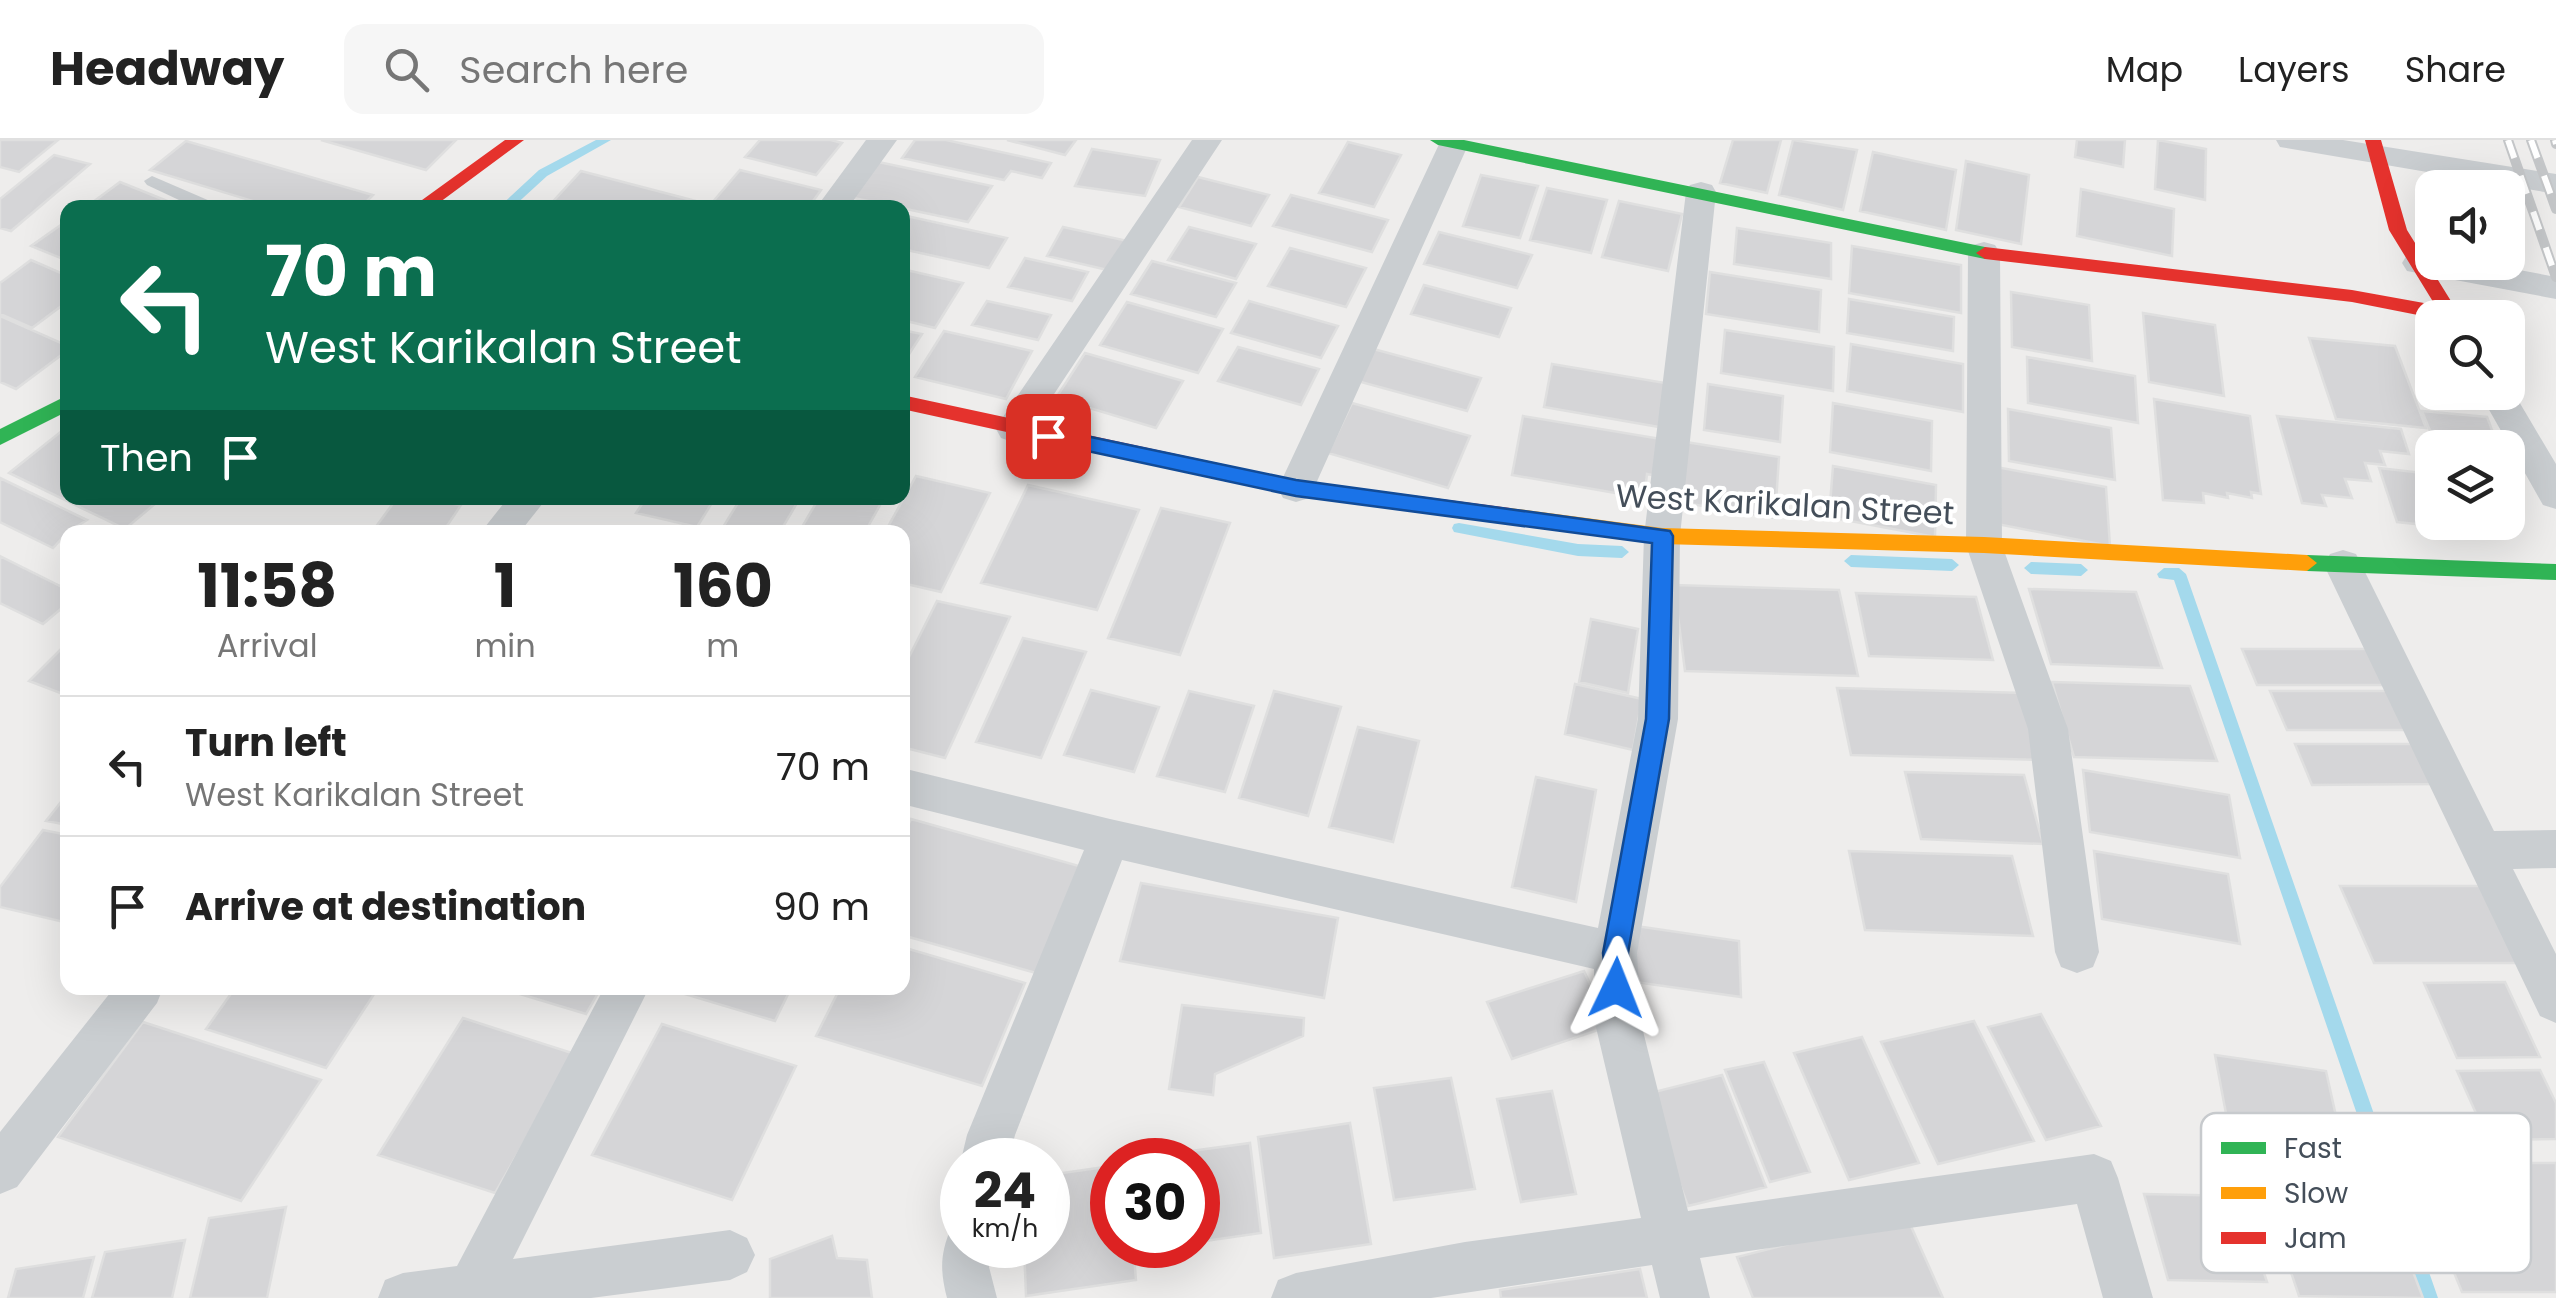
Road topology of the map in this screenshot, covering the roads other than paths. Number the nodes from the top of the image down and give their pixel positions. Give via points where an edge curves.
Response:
1 (516, 140) edge
2 (882, 140) edge
3 (1206, 140) edge
4 (2291, 140) edge
5 (1446, 142) edge
6 (2374, 149) edge
7 (152, 182) dead end
8 (2556, 184) edge
9 (1701, 192) junction
10 (193, 200) edge
11 (430, 200) edge
12 (837, 200) edge
13 (1984, 253) junction
14 (2415, 258) edge
15 (2512, 280) edge
16 (2556, 288) edge
17 (2415, 309) edge
18 (910, 404) edge
19 (60, 406) edge
20 (2506, 410) edge
21 (1013, 428) junction
22 (0, 438) edge
23 (1296, 488) junction
24 (2556, 496) edge
25 (523, 505) edge
26 (506, 525) edge
27 (1662, 536) junction
28 (1984, 545) junction
29 (2343, 565) junction
30 (2556, 572) edge
31 (910, 788) edge
32 (1110, 838) junction
33 (2556, 849) edge
34 (2485, 850) junction
35 (2077, 952) dead end
36 (1615, 953) junction
37 (136, 995) edge
38 (623, 995) edge
39 (2556, 1001) edge
40 (990, 1138) edge
41 (0, 1170) edge
42 (1668, 1238) junction
43 (730, 1256) dead end
44 (964, 1268) edge
45 (472, 1288) junction
46 (404, 1298) edge
47 (972, 1298) edge
48 (1296, 1298) edge
49 (1685, 1298) edge
50 (2128, 1298) edge

1 - 11 street
2 - 12 street
3 - 21 street
4 - 6 street
5 - 9 street
5 - 23 street
6 - 8 street
6 - 14 street via 2398,230
7 - 10 lane
9 - 13 street
9 - 27 street
13 - 17 street
13 - 28 street
15 - 16 street
18 - 21 street, West Karikalan Street
19 - 22 street
20 - 24 street
21 - 23 street, West Karikalan Street
23 - 27 street, West Karikalan Street
25 - 26 street
27 - 28 street, West Karikalan Street
27 - 36 street via 1658,719
28 - 29 street, West Karikalan Street
28 - 35 street via 2048,728
29 - 30 street, West Karikalan Street
29 - 34 street
31 - 32 street
32 - 36 street
32 - 40 street
33 - 34 street
34 - 39 street
36 - 42 street via 1618,1023
37 - 41 street
38 - 45 street
42 - 48 street
42 - 49 street
42 - 50 street via 2094,1178
43 - 45 street
44 - 47 street
45 - 46 street

